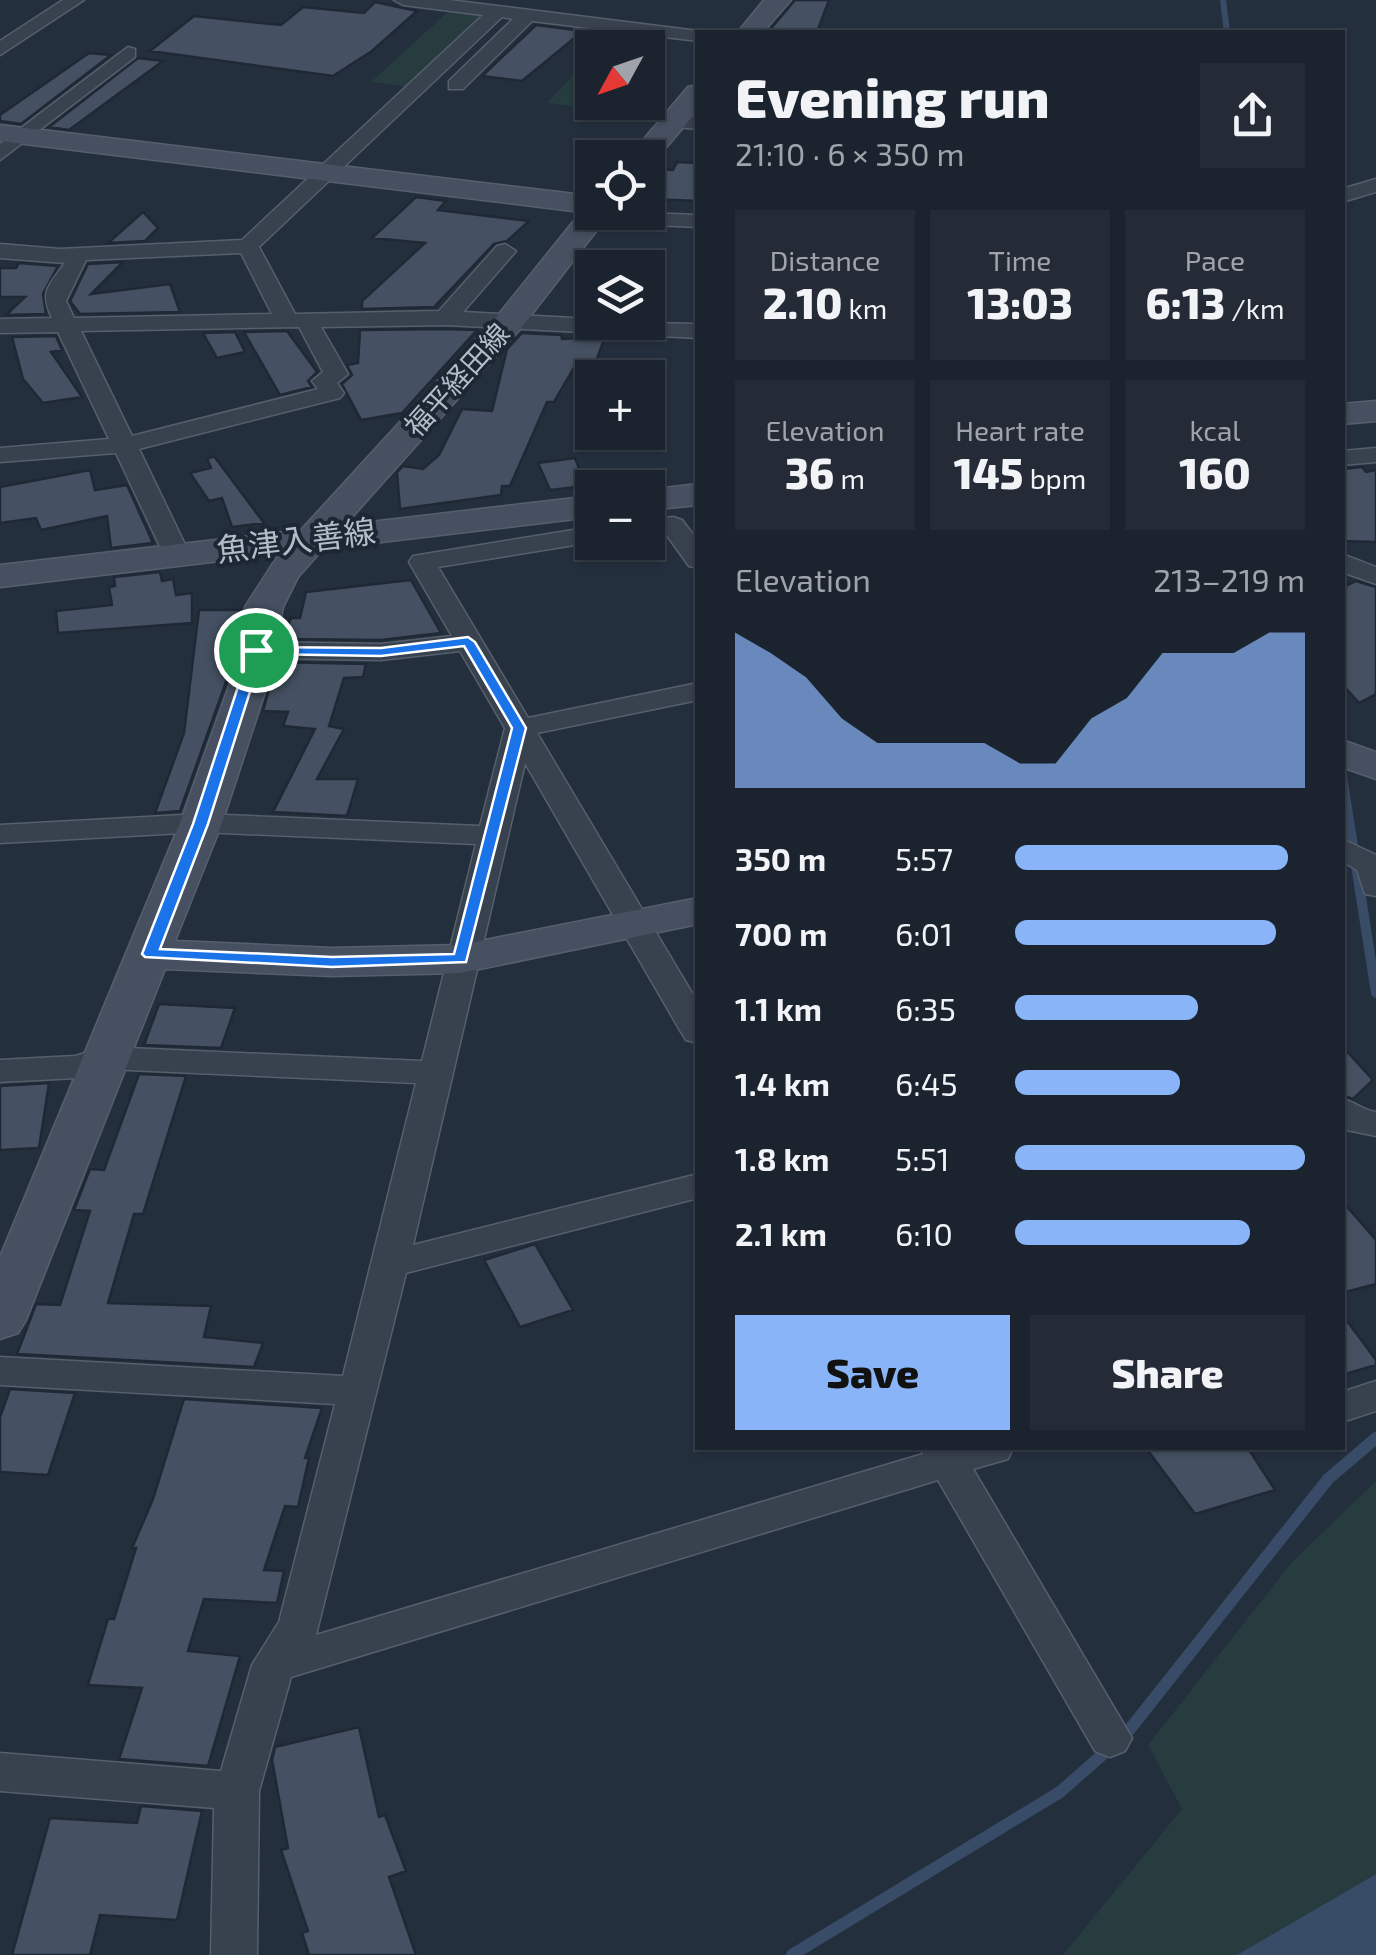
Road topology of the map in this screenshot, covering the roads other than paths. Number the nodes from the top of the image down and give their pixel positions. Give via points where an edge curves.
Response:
1 (75, 0) edge
2 (402, 0) edge
3 (778, 0) edge
4 (498, 11) junction
5 (527, 14) junction
6 (752, 30) edge
7 (695, 34) edge
8 (0, 49) edge
9 (128, 53) dead end
10 (456, 85) dead end
11 (695, 100) edge
12 (685, 123) edge
13 (12, 134) edge
14 (664, 140) edge
15 (0, 154) edge
16 (328, 173) junction
17 (1376, 185) edge
18 (1345, 195) edge
19 (575, 209) edge
20 (665, 218) edge
21 (695, 221) edge
22 (580, 230) edge
23 (248, 246) junction
24 (0, 251) edge
25 (505, 251) dead end
26 (67, 254) junction
27 (446, 318) junction
28 (297, 321) junction
29 (510, 321) junction
30 (67, 324) junction
31 (0, 326) edge
32 (695, 330) edge
33 (1376, 411) edge
34 (1345, 414) edge
35 (126, 445) junction
36 (0, 454) edge
37 (1376, 455) edge
38 (1345, 458) edge
39 (695, 494) edge
40 (665, 498) edge
41 (575, 509) edge
42 (665, 526) edge
43 (575, 538) edge
44 (310, 541) junction
45 (177, 556) junction
46 (695, 556) edge
47 (1345, 563) edge
48 (1374, 574) edge
49 (0, 576) edge
50 (468, 642) junction
51 (256, 650) junction
52 (695, 693) edge
53 (519, 728) junction
54 (1376, 728) edge
55 (1345, 743) edge
56 (1345, 753) edge
57 (1376, 767) edge
58 (201, 824) junction
59 (0, 834) edge
60 (492, 836) junction
61 (1345, 850) edge
62 (1376, 887) edge
63 (695, 911) edge
64 (634, 926) junction
65 (150, 954) junction
66 (460, 959) junction
67 (695, 1027) edge
68 (106, 1058) junction
69 (0, 1071) edge
70 (434, 1073) junction
71 (1345, 1113) edge
72 (1376, 1124) edge
73 (695, 1187) edge
74 (390, 1264) junction
75 (0, 1320) edge
76 (0, 1371) edge
77 (355, 1391) junction
78 (1376, 1394) edge
79 (1345, 1407) edge
80 (977, 1450) edge
81 (944, 1454) edge
82 (273, 1665) junction
83 (1110, 1738) dead end
84 (0, 1772) edge
85 (236, 1791) junction
86 (234, 1955) edge

1 - 8 street
2 - 4 street
3 - 6 street
4 - 5 street
4 - 16 street
5 - 7 street
5 - 10 street
9 - 13 street
11 - 12 street
12 - 14 street
13 - 15 street
13 - 16 street
16 - 19 street
16 - 23 street
17 - 18 street
20 - 21 street
22 - 29 street, 福平経田線
23 - 26 street
23 - 28 street
24 - 26 street
25 - 27 street
26 - 30 street via 76,263 55,301
27 - 28 street
27 - 29 street
28 - 30 street
28 - 35 street via 336,374 324,382 332,393
29 - 32 street
29 - 44 street, 福平経田線
30 - 31 street
30 - 35 street
33 - 34 street
35 - 36 street
35 - 45 street
37 - 38 street
39 - 40 street
41 - 44 street, 魚津入善線
42 - 46 street via 673,525
43 - 50 street via 422,562
44 - 45 street, 魚津入善線
44 - 51 street, 福平経田線 via 282,572 264,608
45 - 49 street, 魚津入善線
47 - 48 street
50 - 51 street via 381,652
50 - 53 street
51 - 58 street, 福平経田線
52 - 53 street
53 - 60 street
53 - 64 street
54 - 55 street
56 - 57 street
58 - 59 street
58 - 60 street
58 - 65 street, 福平経田線
60 - 66 street
61 - 62 street via 1372,866
63 - 64 street
64 - 66 street
64 - 67 street
65 - 66 street via 332,962
65 - 68 street, 福平経田線
66 - 70 street
68 - 69 street via 76,1067
68 - 70 street
68 - 75 street, 福平経田線
70 - 74 street
71 - 72 street
73 - 74 street
74 - 77 street
76 - 77 street
77 - 82 street via 299,1628
78 - 79 street
80 - 81 street
81 - 82 street
81 - 83 street
82 - 85 street
84 - 85 street
85 - 86 street

